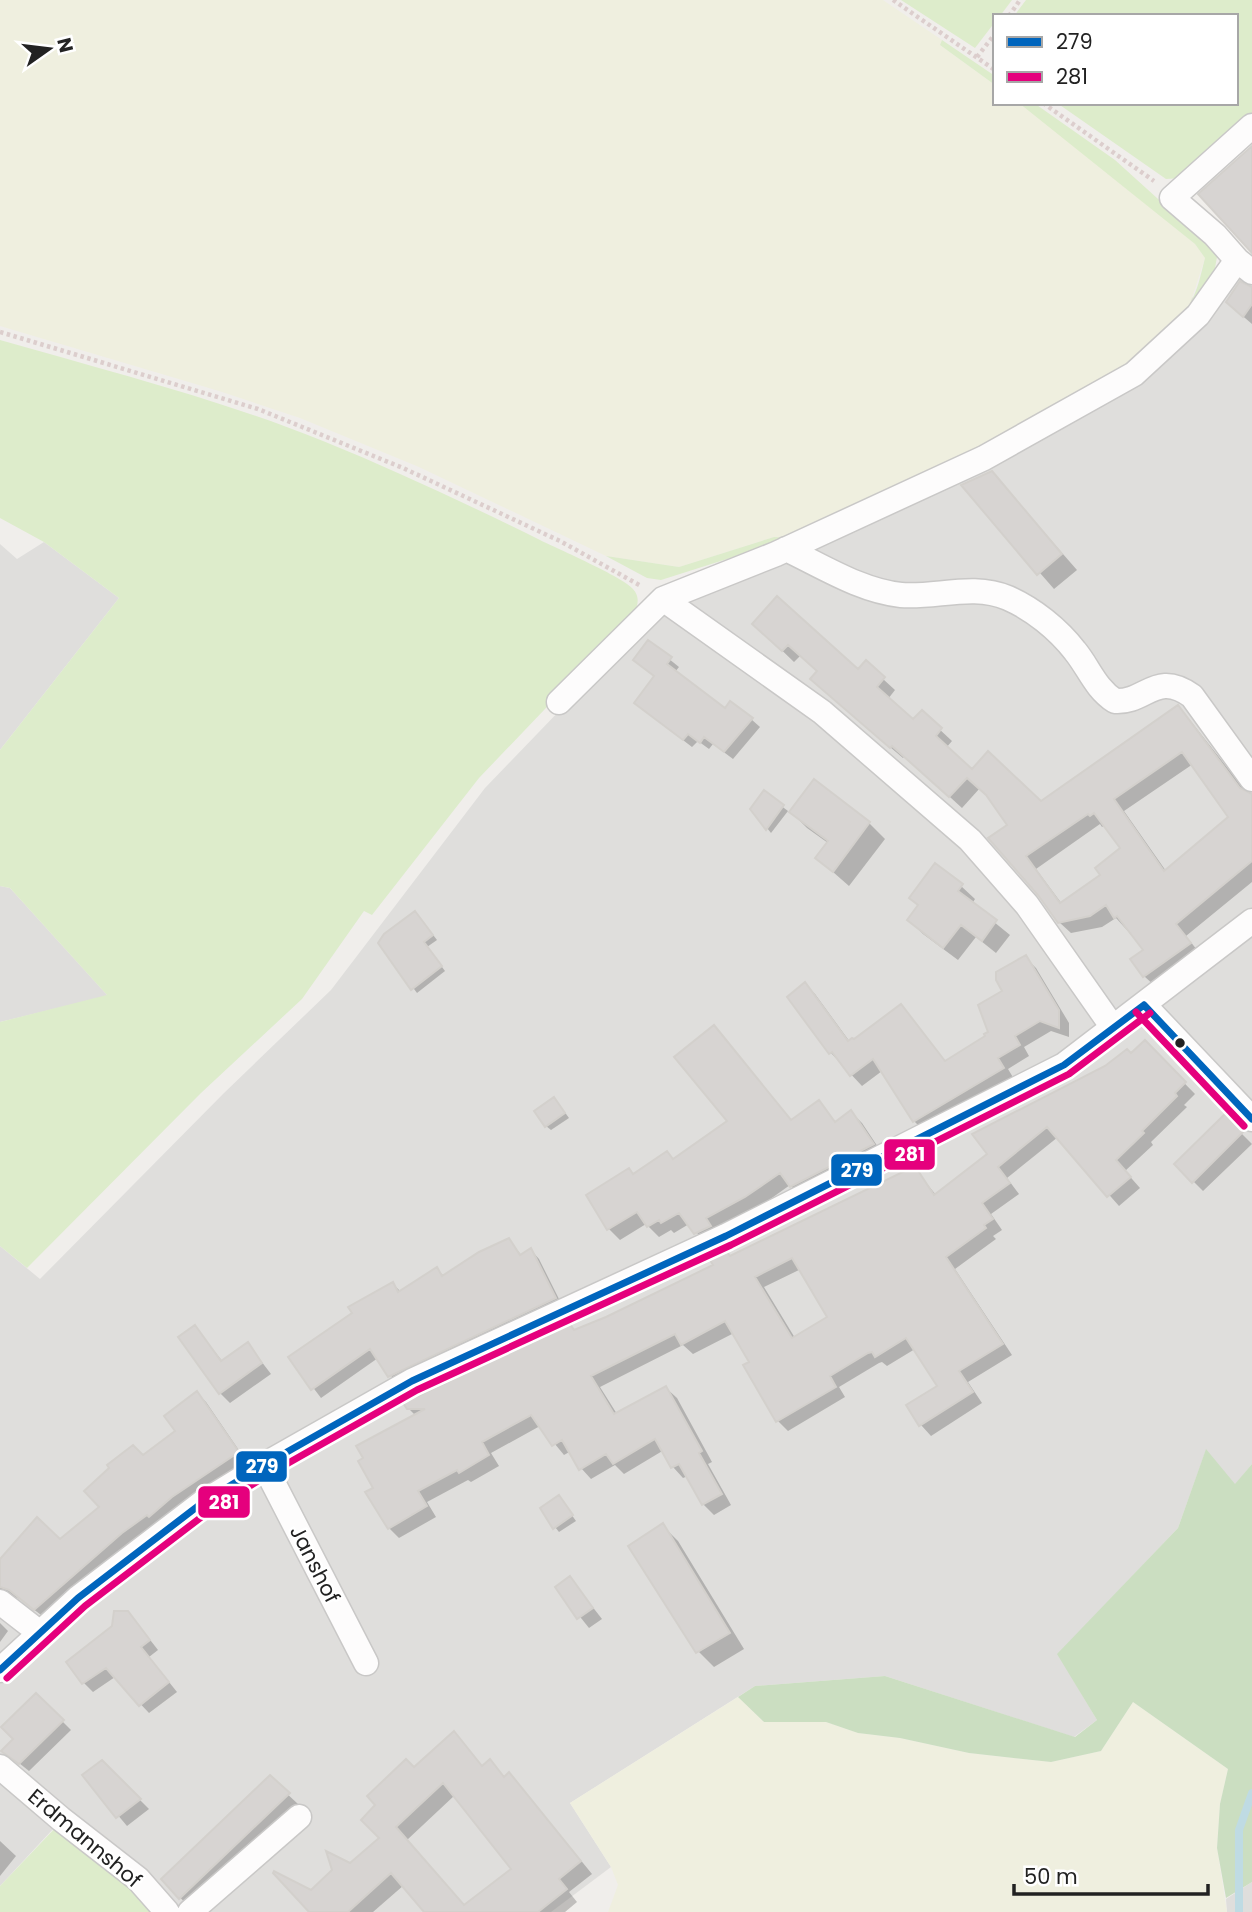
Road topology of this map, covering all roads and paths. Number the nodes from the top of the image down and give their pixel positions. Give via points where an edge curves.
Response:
1 (893, 0) edge
2 (993, 37) edge
3 (977, 57) junction
4 (993, 69) edge
5 (1046, 105) edge
6 (1252, 126) edge
7 (1172, 198) junction
8 (1244, 266) edge
9 (0, 332) edge
10 (786, 549) junction
11 (663, 599) junction
12 (559, 702) dead end
13 (1252, 779) edge
14 (1251, 923) edge
15 (1144, 1005) junction
16 (1114, 1028) junction
17 (1252, 1119) edge
18 (264, 1465) junction
19 (0, 1602) edge
20 (40, 1633) junction
21 (366, 1663) dead end
22 (0, 1670) edge
23 (0, 1767) edge
24 (299, 1817) dead end
25 (167, 1912) edge
26 (190, 1912) edge

1 - 3 path
2 - 3 path
3 - 4 path
5 - 7 path
6 - 7 street
7 - 8 street
8 - 10 street via 1134,374 984,458
9 - 11 path via 258,409 560,541
10 - 11 street
10 - 13 street via 887,592 973,591 1006,597 1052,626 1115,701 1162,686 1181,688 1192,695
11 - 12 street
11 - 16 street via 822,712 970,840 1027,905
14 - 15 street
15 - 16 street
15 - 17 street
16 - 18 street via 1064,1065 726,1236 412,1381
18 - 20 street via 202,1503 78,1598
18 - 21 street, Janshof
19 - 20 street
20 - 22 street
23 - 25 street, Erdmannshof via 138,1879
24 - 26 street

